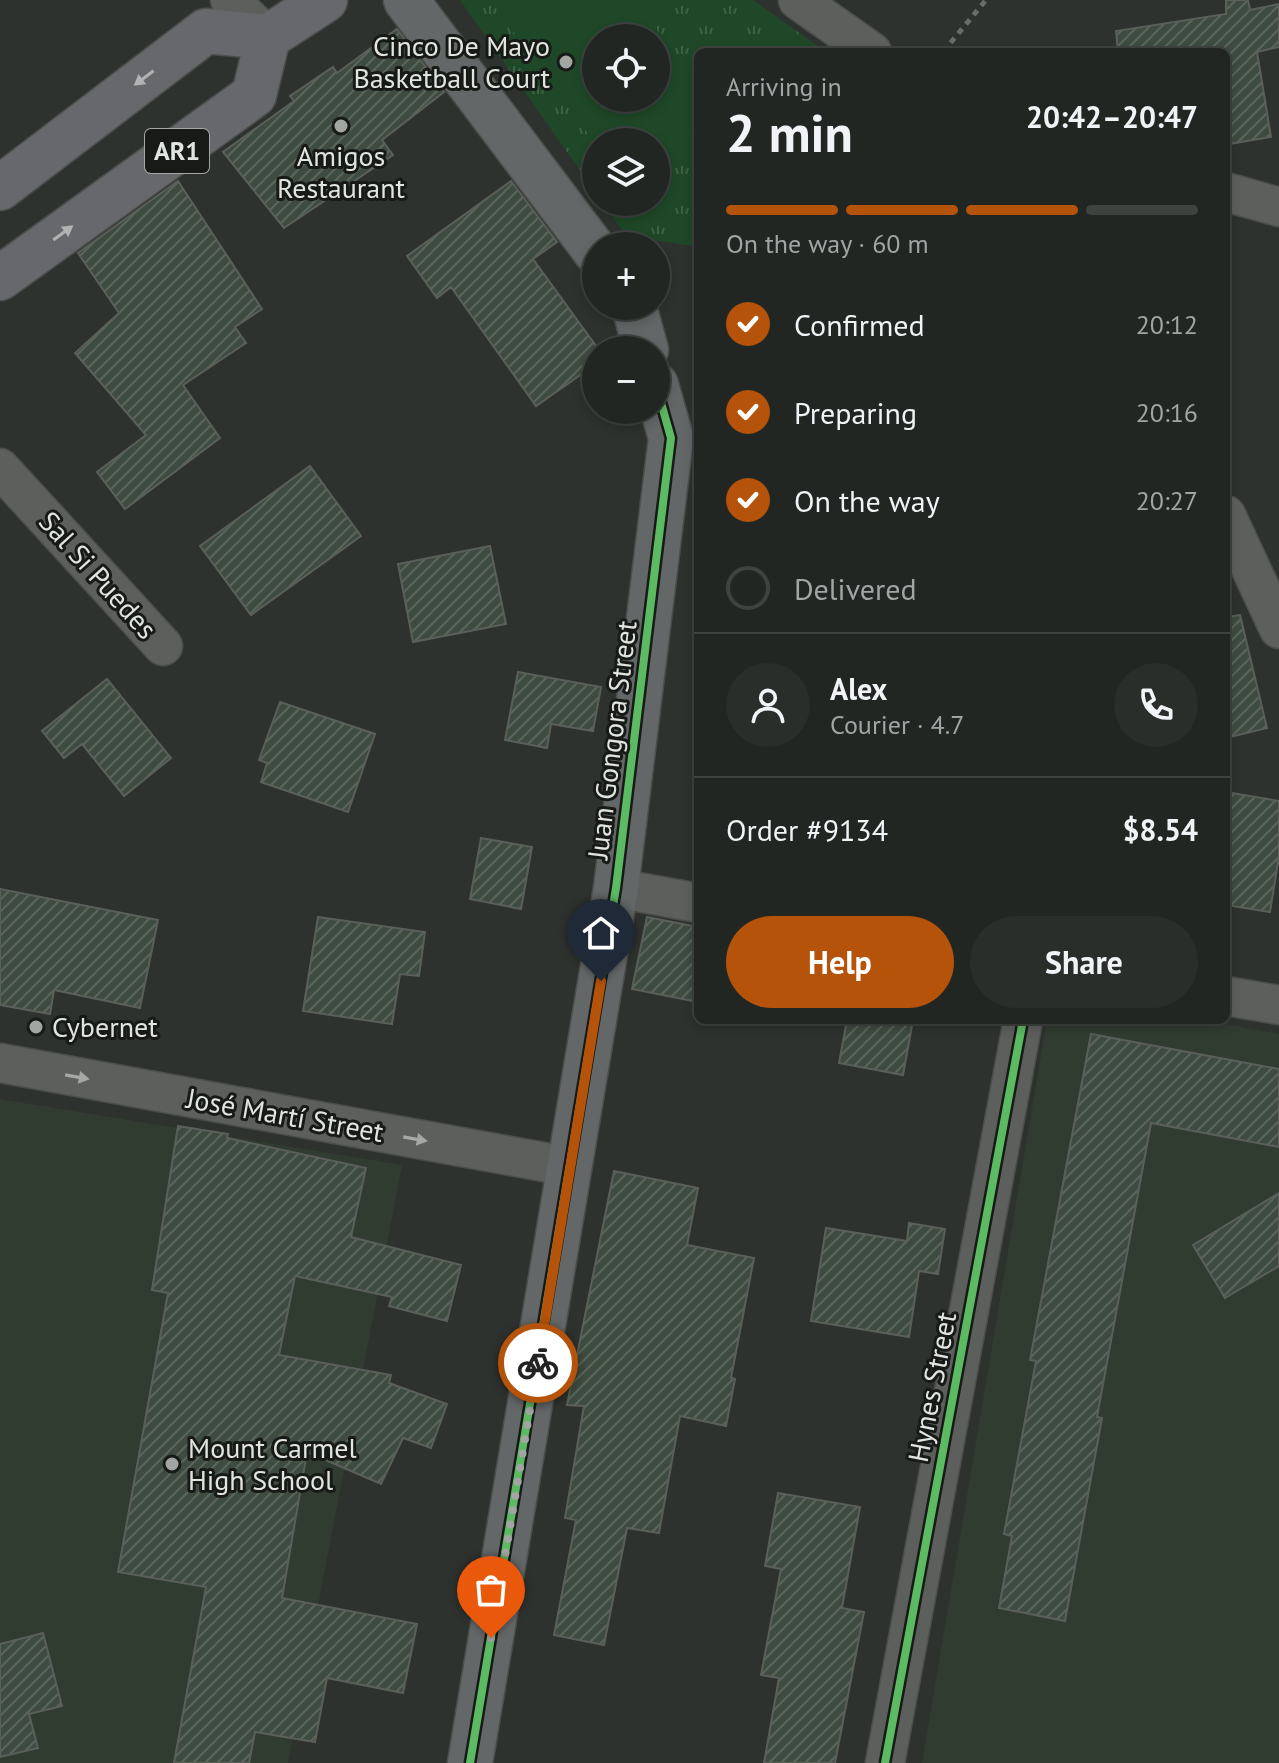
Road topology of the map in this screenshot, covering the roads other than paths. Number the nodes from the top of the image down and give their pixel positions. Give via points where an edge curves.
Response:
1 (230, 0) edge
2 (325, 0) edge
3 (406, 0) edge
4 (798, 0) edge
5 (268, 37) junction
6 (866, 48) edge
7 (0, 188) edge
8 (1230, 193) edge
9 (1279, 207) edge
10 (582, 233) edge
11 (0, 278) edge
12 (667, 424) edge
13 (0, 468) edge
14 (1230, 524) edge
15 (1279, 629) edge
16 (163, 646) dead end
17 (616, 888) junction
18 (694, 902) edge
19 (1230, 997) edge
20 (1279, 1005) edge
21 (1022, 1024) edge
22 (0, 1063) edge
23 (571, 1167) junction
24 (470, 1763) edge
25 (885, 1763) edge

1 - 5 street
2 - 5 highway
3 - 10 street
4 - 6 street
5 -> 7 highway, AR1 via 206,31
11 -> 5 highway, AR1 via 254,95
8 - 9 street
12 - 17 street, Juan Gongora Street via 671,438
13 - 16 street, Sal Si Puedes
14 - 15 street
17 - 18 street
17 - 23 street, Juan Gongora Street
19 - 20 street
21 - 25 street, Hynes Street
22 -> 23 street, José Martí Street
23 - 24 street, Juan Gongora Street

